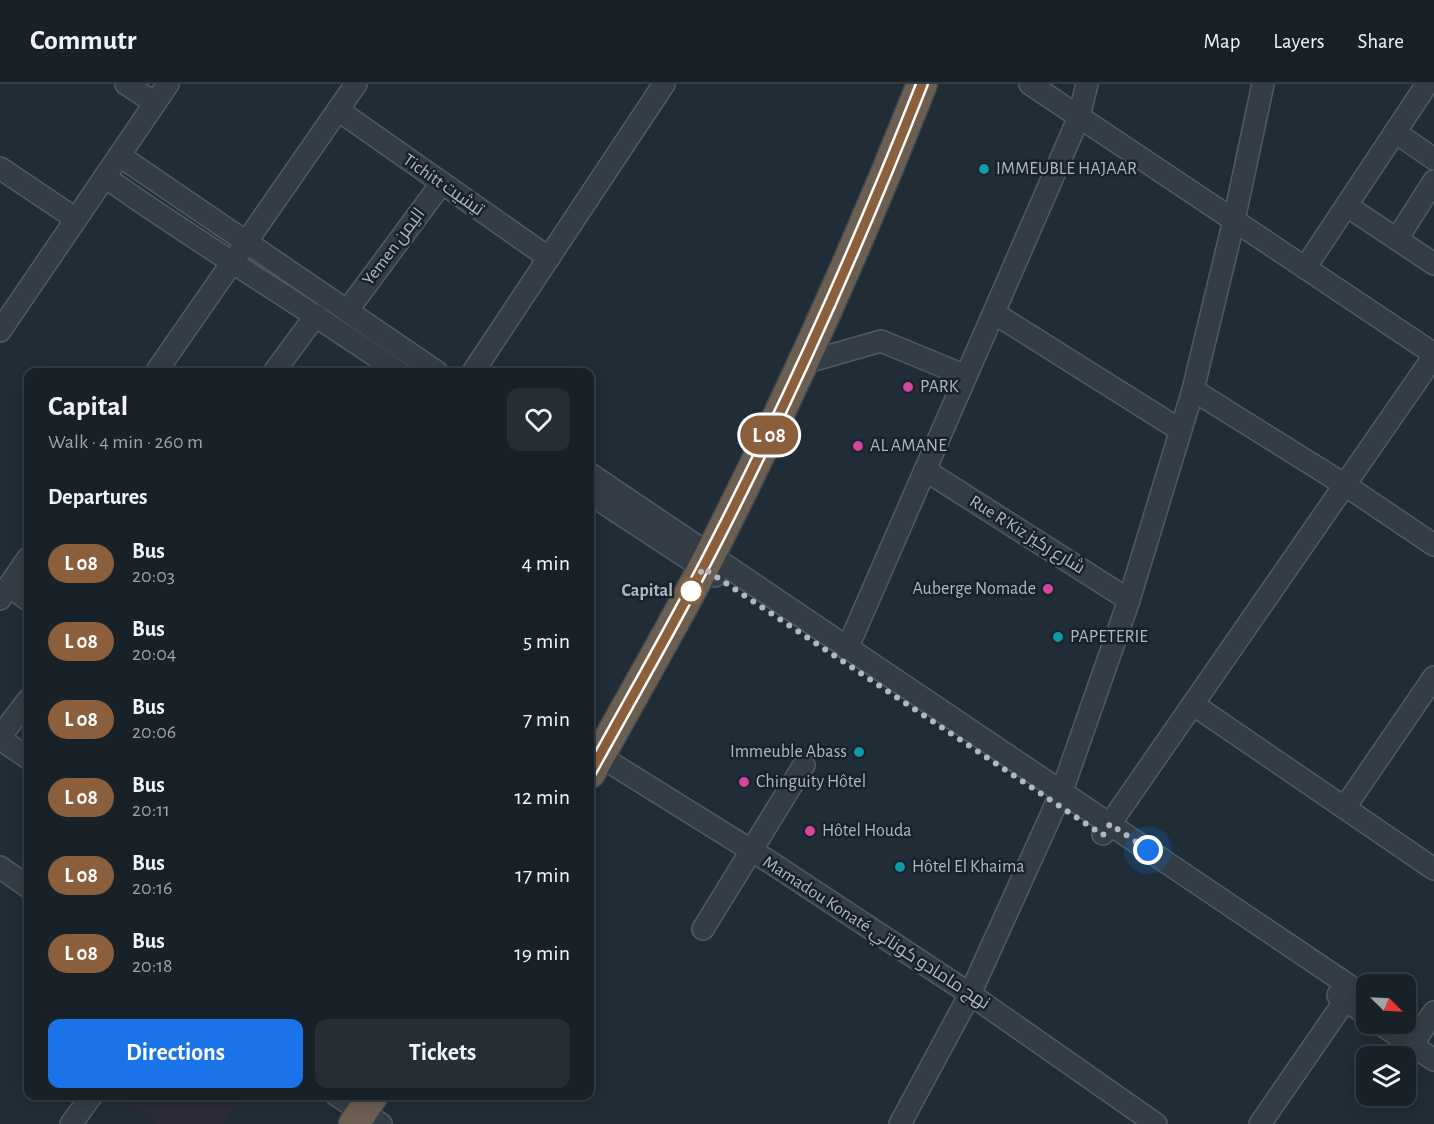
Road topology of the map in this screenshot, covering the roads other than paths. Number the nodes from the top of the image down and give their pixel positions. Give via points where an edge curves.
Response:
1 (126, 84) edge
2 (168, 84) edge
3 (356, 84) edge
4 (664, 84) edge
5 (908, 84) edge
6 (922, 84) edge
7 (1030, 84) edge
8 (1087, 84) edge
9 (1263, 84) edge
10 (1426, 84) edge
11 (155, 103) junction
12 (338, 110) junction
13 (1079, 117) junction
14 (1395, 132) junction
15 (120, 156) junction
16 (1434, 159) edge
17 (0, 168) edge
18 (105, 177) junction
19 (1434, 182) edge
20 (441, 184) junction
21 (1347, 206) junction
22 (76, 219) junction
23 (1234, 220) junction
24 (1397, 239) junction
25 (246, 244) junction
26 (549, 258) junction
27 (231, 263) junction
28 (1434, 264) edge
29 (1305, 268) junction
30 (347, 311) junction
31 (994, 313) junction
32 (316, 315) junction
33 (0, 331) edge
34 (1434, 355) edge
35 (804, 363) junction
36 (161, 368) edge
37 (277, 368) edge
38 (393, 368) edge
39 (431, 368) edge
40 (476, 368) edge
41 (966, 376) junction
42 (1193, 390) junction
43 (1180, 430) junction
44 (925, 470) junction
45 (594, 477) edge
46 (1345, 485) junction
47 (594, 496) edge
48 (1434, 545) edge
49 (701, 558) junction
50 (24, 564) edge
51 (4, 593) edge
52 (24, 599) edge
53 (1129, 600) junction
54 (847, 649) junction
55 (1434, 677) edge
56 (24, 705) edge
57 (1194, 705) junction
58 (0, 738) edge
59 (594, 751) edge
60 (24, 755) edge
61 (594, 756) edge
62 (804, 765) dead end
63 (1060, 798) junction
64 (1345, 807) junction
65 (1106, 830) junction
66 (752, 852) junction
67 (0, 867) edge
68 (1434, 869) edge
69 (24, 884) edge
70 (703, 929) dead end
71 (970, 994) junction
72 (1355, 995) edge
73 (1434, 1012) edge
74 (1417, 1036) edge
75 (1434, 1060) edge
76 (88, 1100) edge
77 (344, 1100) edge
78 (390, 1100) edge
79 (371, 1117) edge
80 (71, 1124) edge
81 (900, 1124) edge
82 (1156, 1124) edge
83 (1260, 1124) edge

1 - 11 street
2 - 11 street
3 - 12 street
4 - 26 street
5 - 49 highway via 850,232
6 - 35 highway via 861,236
7 - 13 street
8 - 13 street
9 - 23 street
10 - 14 street
11 - 15 street
12 - 20 street, Tichitt تيشيت
12 - 25 street
13 - 23 street
13 - 31 street
14 - 16 street
14 - 21 street
15 - 18 street
15 - 25 street
17 - 22 street
18 - 22 street
18 - 27 street
19 - 24 street
20 - 26 street, Tichitt تيشيت
20 - 30 street, Yemen اليمن
21 - 24 street
21 - 29 street
22 - 33 street
23 - 29 street
23 - 42 street
24 - 28 street
25 - 27 street
25 - 30 street
26 - 40 street
27 - 32 street
27 - 36 street
29 - 34 street
30 - 39 street
31 - 41 street
31 - 43 street
32 - 37 street
32 - 38 street
34 - 46 street
35 - 41 street via 881,341
35 - 49 highway
41 - 44 street
42 - 43 street
42 - 46 street
43 - 53 street
44 - 53 street, Rue R'Kiz شارع ركيز
44 - 54 street
45 - 49 street
46 - 48 street
46 - 57 street
47 - 49 street
49 - 54 street
49 - 59 highway
49 - 63 street
50 - 51 street
51 - 52 street
53 - 63 street
54 - 63 street
55 - 64 street
56 - 58 street
57 - 64 street
57 - 65 street
58 - 60 street
61 - 66 street, Mamadou Konaté نهج مامادو كوناتي
62 - 66 street
63 - 65 street
63 - 71 street
64 - 68 street
65 - 72 street
66 - 70 street
66 - 71 street, Mamadou Konaté نهج مامادو كوناتي
67 - 69 street
71 - 81 street
71 - 82 street, Mamadou Konaté نهج مامادو كوناتي
72 - 83 street
73 - 74 street
74 - 75 street
76 - 80 street
77 - 79 street
78 - 79 highway

